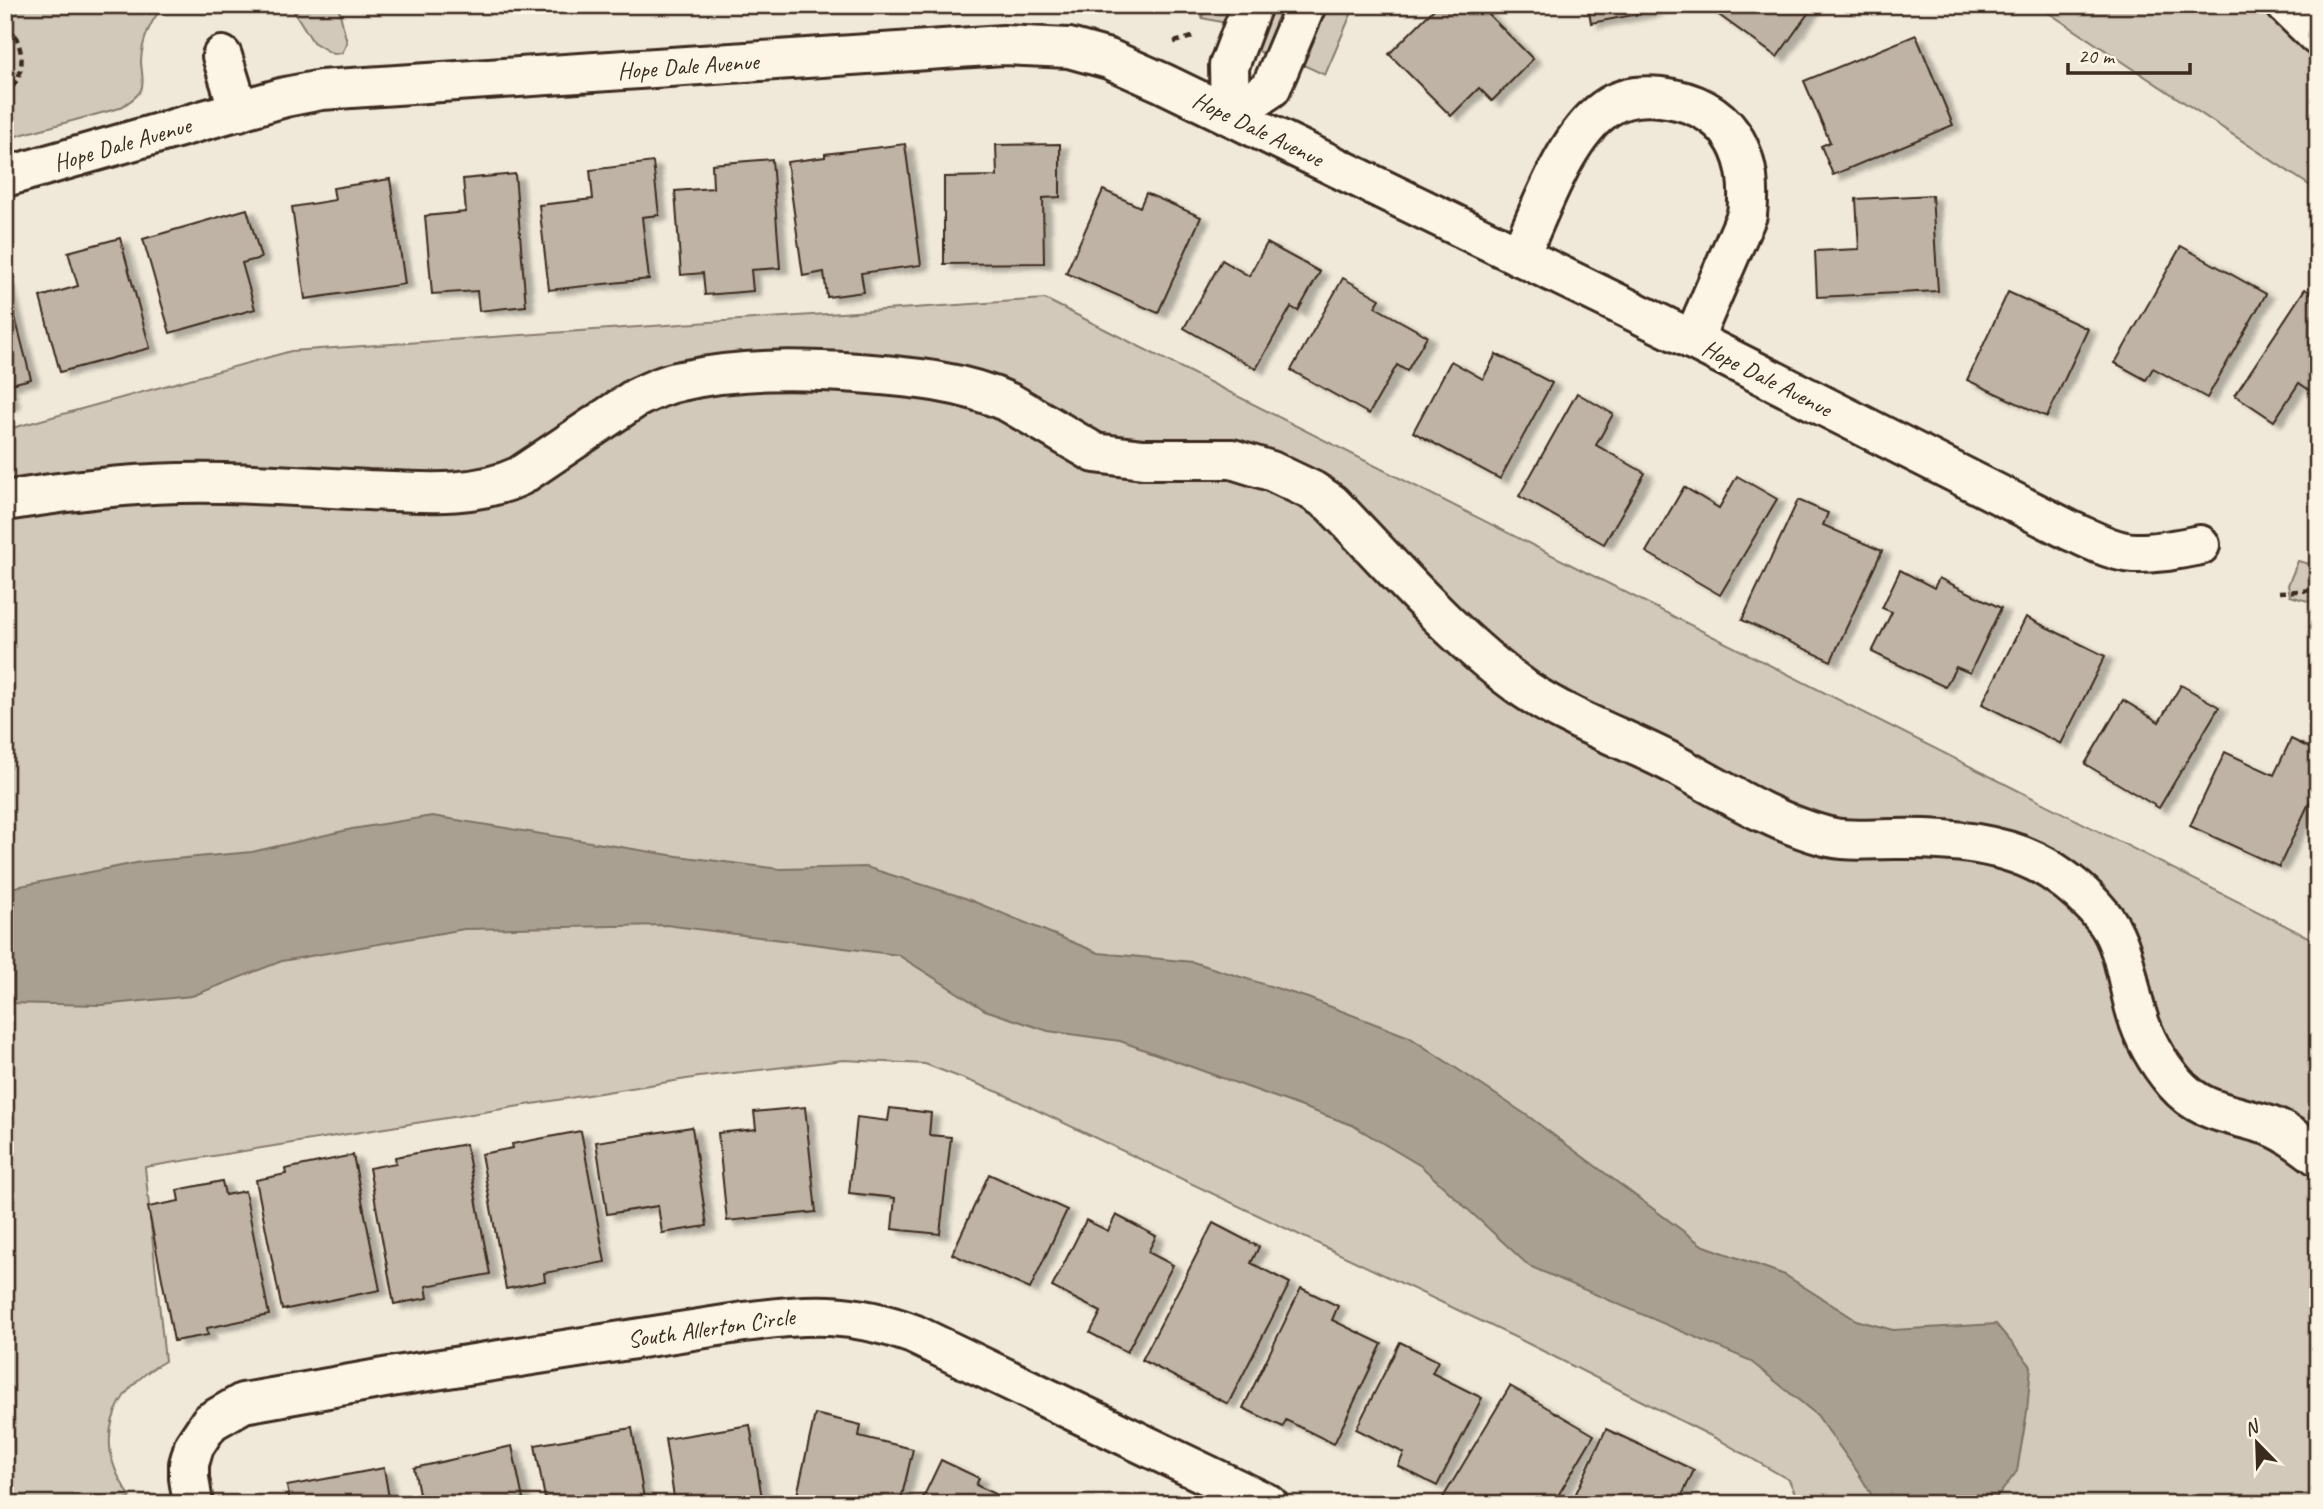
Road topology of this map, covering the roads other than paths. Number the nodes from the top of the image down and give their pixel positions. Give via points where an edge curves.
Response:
1 (1252, 5) edge
2 (1306, 5) edge
3 (2286, 5) edge
4 (2318, 36) edge
5 (222, 56) dead end
6 (239, 111) junction
7 (1230, 115) junction
8 (5, 177) edge
9 (1519, 256) junction
10 (1693, 340) junction
11 (5, 501) edge
12 (2200, 545) dead end
13 (2318, 1156) edge
14 (194, 1504) edge
15 (1268, 1504) edge

1 - 7 street via 1229,66
2 - 7 street via 1271,88
3 - 4 street
5 - 6 street
6 - 7 street, Hope Dale Avenue via 321,90 1031,44 1109,59
6 - 8 street, Hope Dale Avenue
7 - 9 street, Hope Dale Avenue
9 - 10 street, Hope Dale Avenue
9 - 10 street via 1567,152 1583,128 1605,108 1648,96 1694,104 1728,128 1737,143 1749,200 1747,215
10 - 12 street, Hope Dale Avenue via 2107,546 2131,553
11 - 13 street via 152,482 478,491 520,476 650,391 681,380 779,371 914,377 946,383 1003,400 1081,446 1112,457 1232,459 1271,471 1331,503 1470,645 1566,714 1796,828 1835,839 1976,845 2021,855 2052,871 2107,922 2143,1032 2173,1082 2189,1098 2219,1113 2275,1128
14 - 15 street, South Allerton Circle via 189,1464 194,1446 210,1422 243,1403 744,1322 834,1314 913,1334

